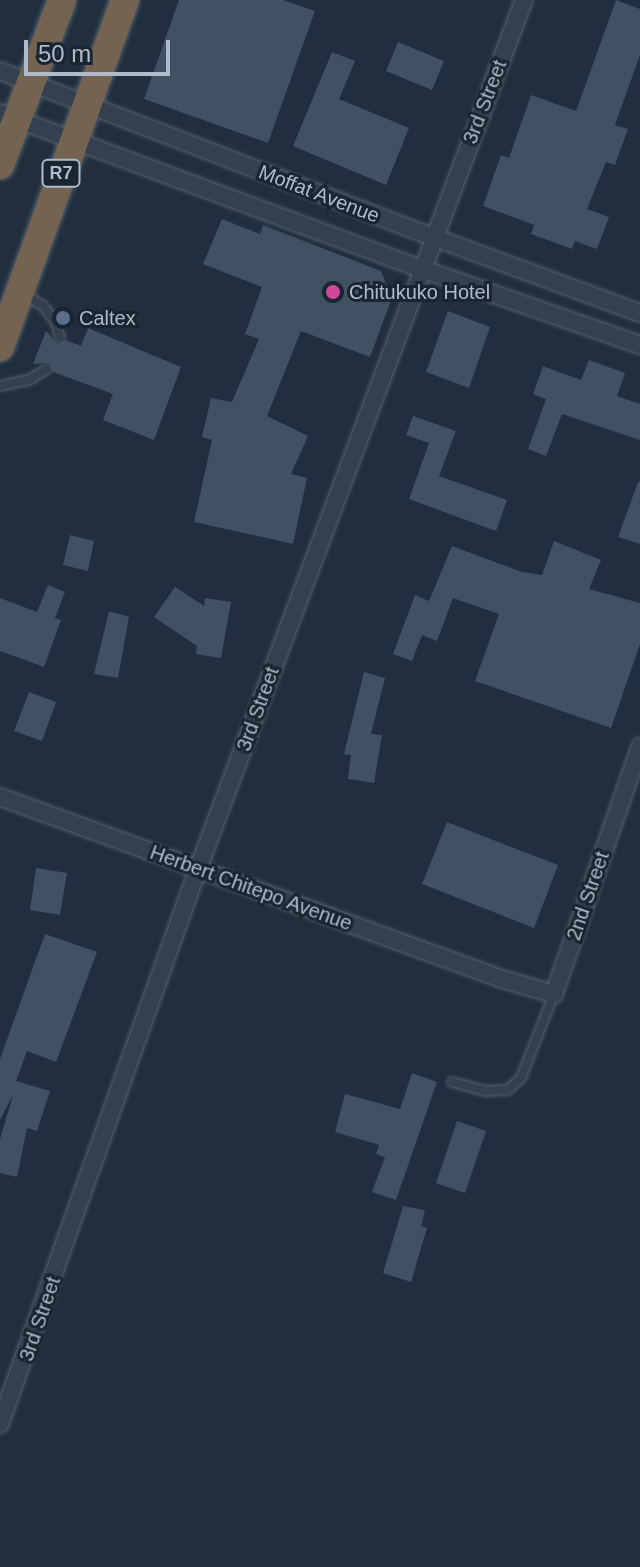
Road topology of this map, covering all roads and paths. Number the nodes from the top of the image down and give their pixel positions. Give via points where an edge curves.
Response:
1 (62, 0) edge
2 (125, 0) edge
3 (524, 0) edge
4 (0, 71) edge
5 (31, 82) junction
6 (87, 105) junction
7 (9, 116) edge
8 (73, 139) junction
9 (0, 165) edge
10 (433, 237) junction
11 (422, 269) junction
12 (21, 291) junction
13 (640, 313) edge
14 (3, 331) edge
15 (60, 337) dead end
16 (640, 345) edge
17 (47, 369) dead end
18 (0, 386) edge
19 (640, 747) edge
20 (0, 797) edge
21 (198, 869) junction
22 (554, 994) junction
23 (452, 1082) dead end
24 (2, 1423) edge

1 - 5 highway
2 - 6 highway, R7
3 - 10 street, 3rd Street
4 - 5 street, Moffat Avenue
5 - 6 street, Moffat Avenue
5 - 7 highway
6 - 8 highway, R7
6 - 10 street, Moffat Avenue
7 - 8 street, Moffat Avenue
7 - 9 highway
8 - 11 street, Moffat Avenue
8 - 12 highway, R7
10 - 11 street, 3rd Street
10 - 13 street, Moffat Avenue
11 - 16 street, Moffat Avenue
11 - 21 street, 3rd Street
12 - 14 highway, R7
12 - 15 lane via 44,307
17 - 18 lane via 29,380
19 - 22 street, 2nd Street
20 - 21 street, Herbert Chitepo Avenue
21 - 22 street, Herbert Chitepo Avenue
21 - 24 street, 3rd Street
22 - 23 lane via 521,1078 508,1090 486,1091

